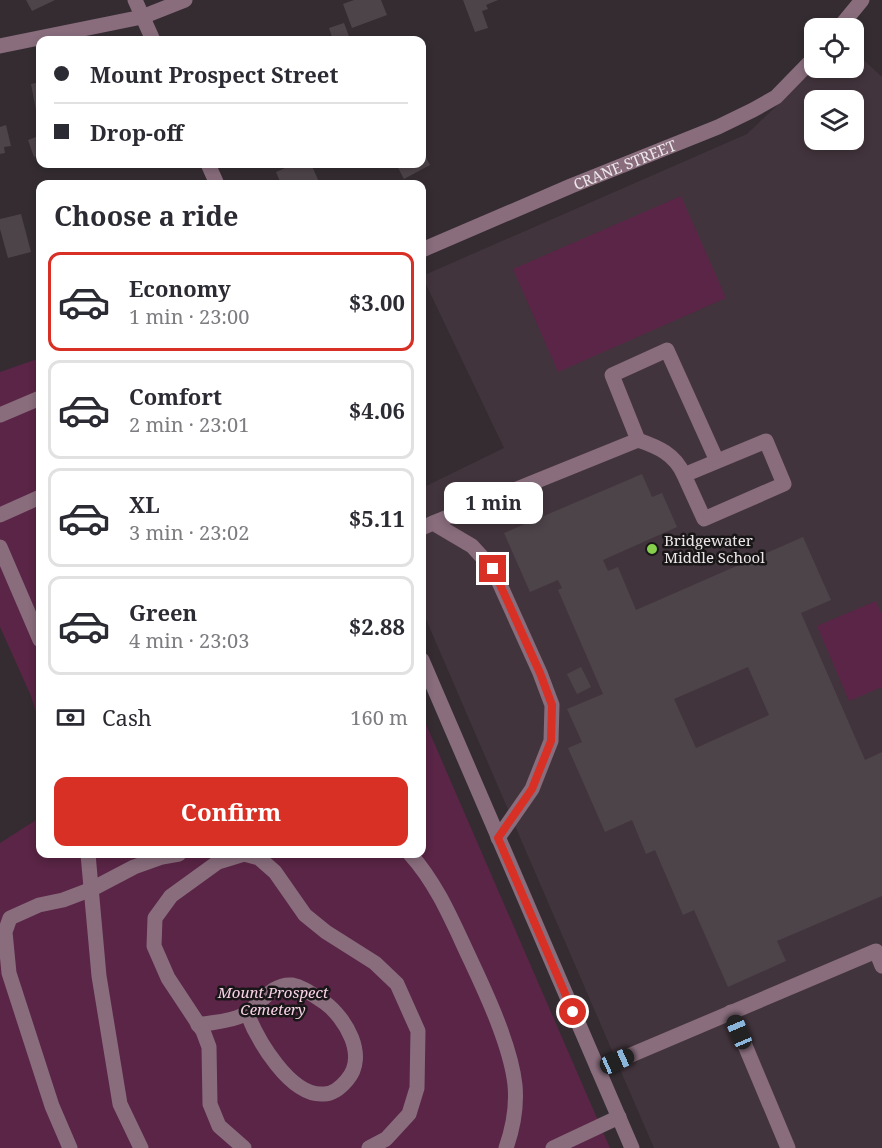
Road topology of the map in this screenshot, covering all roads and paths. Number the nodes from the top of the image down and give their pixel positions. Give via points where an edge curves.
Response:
1 (135, 0) edge
2 (185, 0) edge
3 (862, 0) edge
4 (142, 17) junction
5 (847, 18) edge
6 (49, 36) edge
7 (151, 36) edge
8 (36, 39) edge
9 (0, 46) edge
10 (804, 68) edge
11 (426, 248) edge
12 (36, 400) edge
13 (0, 415) edge
14 (638, 440) junction
15 (717, 461) junction
16 (684, 475) junction
17 (36, 499) edge
18 (0, 515) edge
19 (427, 526) edge
20 (0, 547) edge
21 (36, 631) edge
22 (426, 669) edge
23 (498, 838) junction
24 (88, 858) edge
25 (159, 858) edge
26 (230, 858) edge
27 (260, 858) edge
28 (413, 858) edge
29 (92, 889) junction
30 (882, 966) edge
31 (731, 1012) junction
32 (247, 1013) junction
33 (198, 1024) junction
34 (598, 1069) junction
35 (619, 1118) junction
36 (70, 1148) edge
37 (141, 1148) edge
38 (244, 1148) edge
39 (369, 1148) edge
40 (506, 1148) edge
41 (553, 1148) edge
42 (632, 1148) edge
43 (788, 1148) edge

1 - 4 street
2 - 4 street
3 - 5 street
4 - 6 street
4 - 7 street
8 - 9 street
10 - 11 street, CRANE STREET via 776,97 718,127
12 - 13 street
14 - 15 street via 612,375 667,350
14 - 16 street via 672,456
14 - 19 street
15 - 16 street
15 - 16 street via 766,441 784,484 704,519
17 - 18 street
19 - 23 street via 472,546 493,569 552,705 551,741 532,789
20 - 21 street
22 - 23 street
23 - 34 street
24 - 29 street
25 - 29 street
26 - 33 street via 218,862 171,896 155,918 154,946 168,978
27 - 39 street via 275,872 305,915 375,963 397,984 418,1032 417,1088 409,1113 386,1139
28 - 40 street via 442,899 504,1042 515,1085 514,1125
29 - 36 street via 10,918 5,932 9,973 52,1106
29 - 37 street via 99,976 120,1104
30 - 31 street via 876,951
31 - 34 street
31 - 43 street
32 - 32 street via 273,990 290,985 305,989 334,1010 353,1039 353,1074 342,1087 325,1094 311,1092 290,1080 256,1036
32 - 33 street
33 - 38 street via 209,1047 210,1104 219,1126
34 - 35 street
35 - 41 street
35 - 42 street

